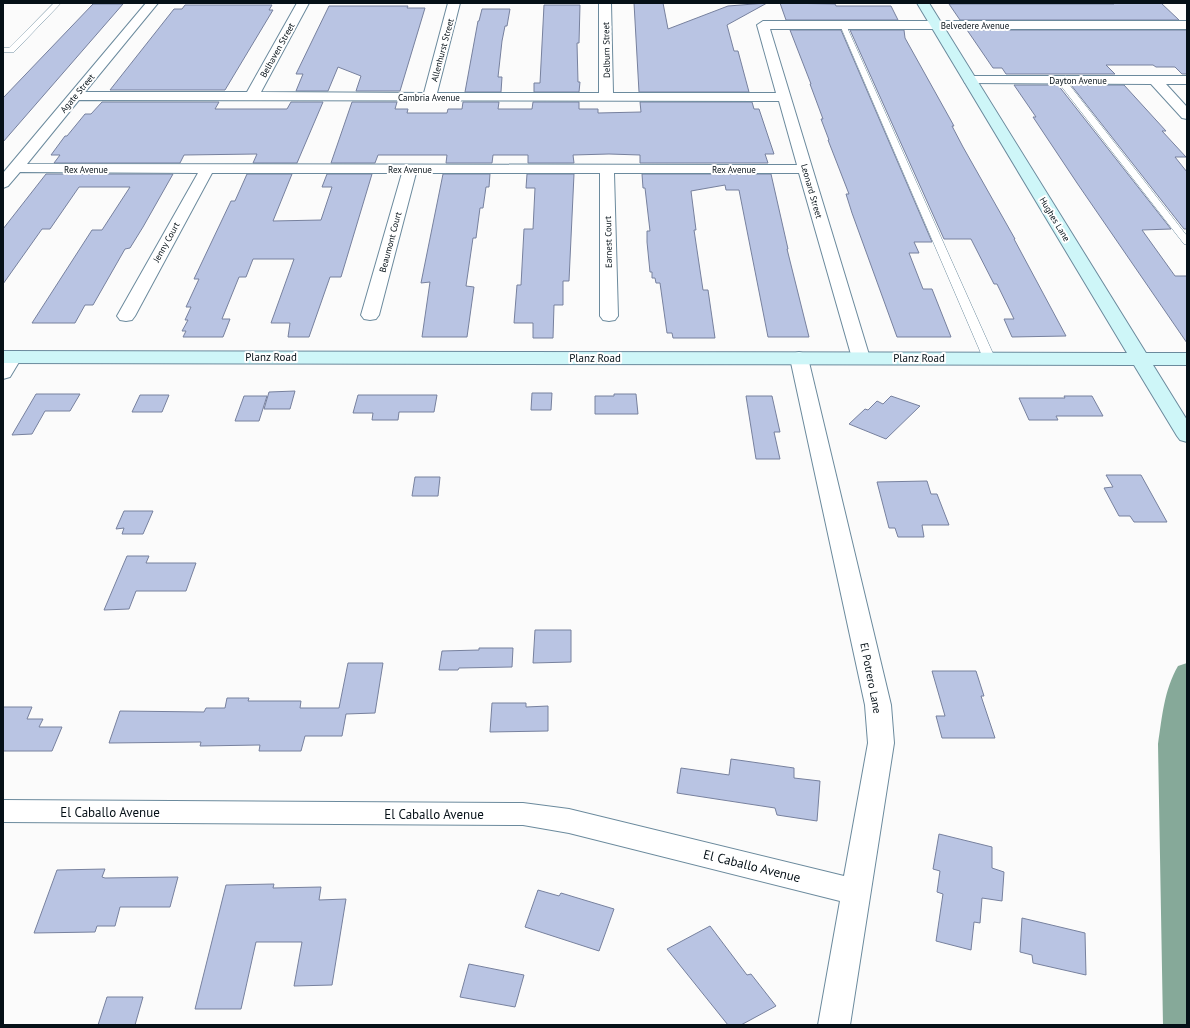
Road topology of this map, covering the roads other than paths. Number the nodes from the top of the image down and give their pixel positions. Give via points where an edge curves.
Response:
1 (58, 3) edge
2 (152, 3) edge
3 (303, 3) edge
4 (454, 3) edge
5 (605, 3) edge
6 (923, 3) edge
7 (763, 25) joint
8 (843, 25) junction
9 (936, 25) junction
10 (1187, 25) edge
11 (3, 50) edge
12 (970, 80) junction
13 (1061, 80) junction
14 (1155, 80) junction
15 (1187, 80) edge
16 (74, 96) junction
17 (252, 96) junction
18 (429, 97) junction
19 (606, 97) junction
20 (784, 97) junction
21 (1187, 115) edge
22 (15, 168) junction
23 (207, 169) junction
24 (410, 169) junction
25 (608, 169) junction
26 (805, 169) junction
27 (3, 183) edge
28 (1187, 242) edge
29 (370, 315) dead end
30 (126, 316) dead end
31 (609, 316) dead end
32 (8, 357) edge
33 (799, 358) junction
34 (861, 358) junction
35 (989, 358) junction
36 (1140, 358) junction
37 (1187, 359) edge
38 (3, 373) edge
39 (1187, 436) edge
40 (3, 812) edge
41 (857, 892) junction
42 (834, 1025) edge

1 - 11 lane via 11,50
2 - 16 street, Agate Street
3 - 17 street, Belhaven Street
4 - 18 street, Allenhurst Street
5 - 19 street, Delburn Street
6 - 9 street, Hughes Lane
7 - 8 street, Belvedere Avenue
7 - 20 street, Leonard Street
8 - 9 street, Belvedere Avenue
8 - 35 lane
9 - 10 street, Belvedere Avenue
9 - 12 street, Hughes Lane
12 - 13 street, Dayton Avenue
12 - 36 street, Hughes Lane
13 - 14 street, Dayton Avenue
13 - 28 lane
14 - 15 street, Dayton Avenue
14 - 21 street
16 - 17 street, Cambria Avenue
16 - 22 street, Agate Street
17 - 18 street, Cambria Avenue
18 - 19 street, Cambria Avenue
19 - 20 street, Cambria Avenue
20 - 26 street, Leonard Street
22 - 23 street, Rex Avenue
22 - 27 street, Agate Street
23 - 24 street, Rex Avenue
23 - 30 street, Jenny Court
24 - 25 street, Rex Avenue
24 - 29 street, Beaumont Court
25 - 26 street, Rex Avenue
25 - 31 street, Earnest Court
26 - 34 street, Leonard Street
32 - 33 street, Planz Road
32 - 38 street
33 - 34 street, Planz Road
33 - 41 street, El Potrero Lane via 878,705 881,743 878,772
34 - 35 street, Planz Road
35 - 36 street, Planz Road
36 - 37 street, Planz Road
36 - 39 street, Hughes Lane
40 - 41 street, El Caballo Avenue via 523,814 569,821
41 - 42 street, El Potrero Lane

